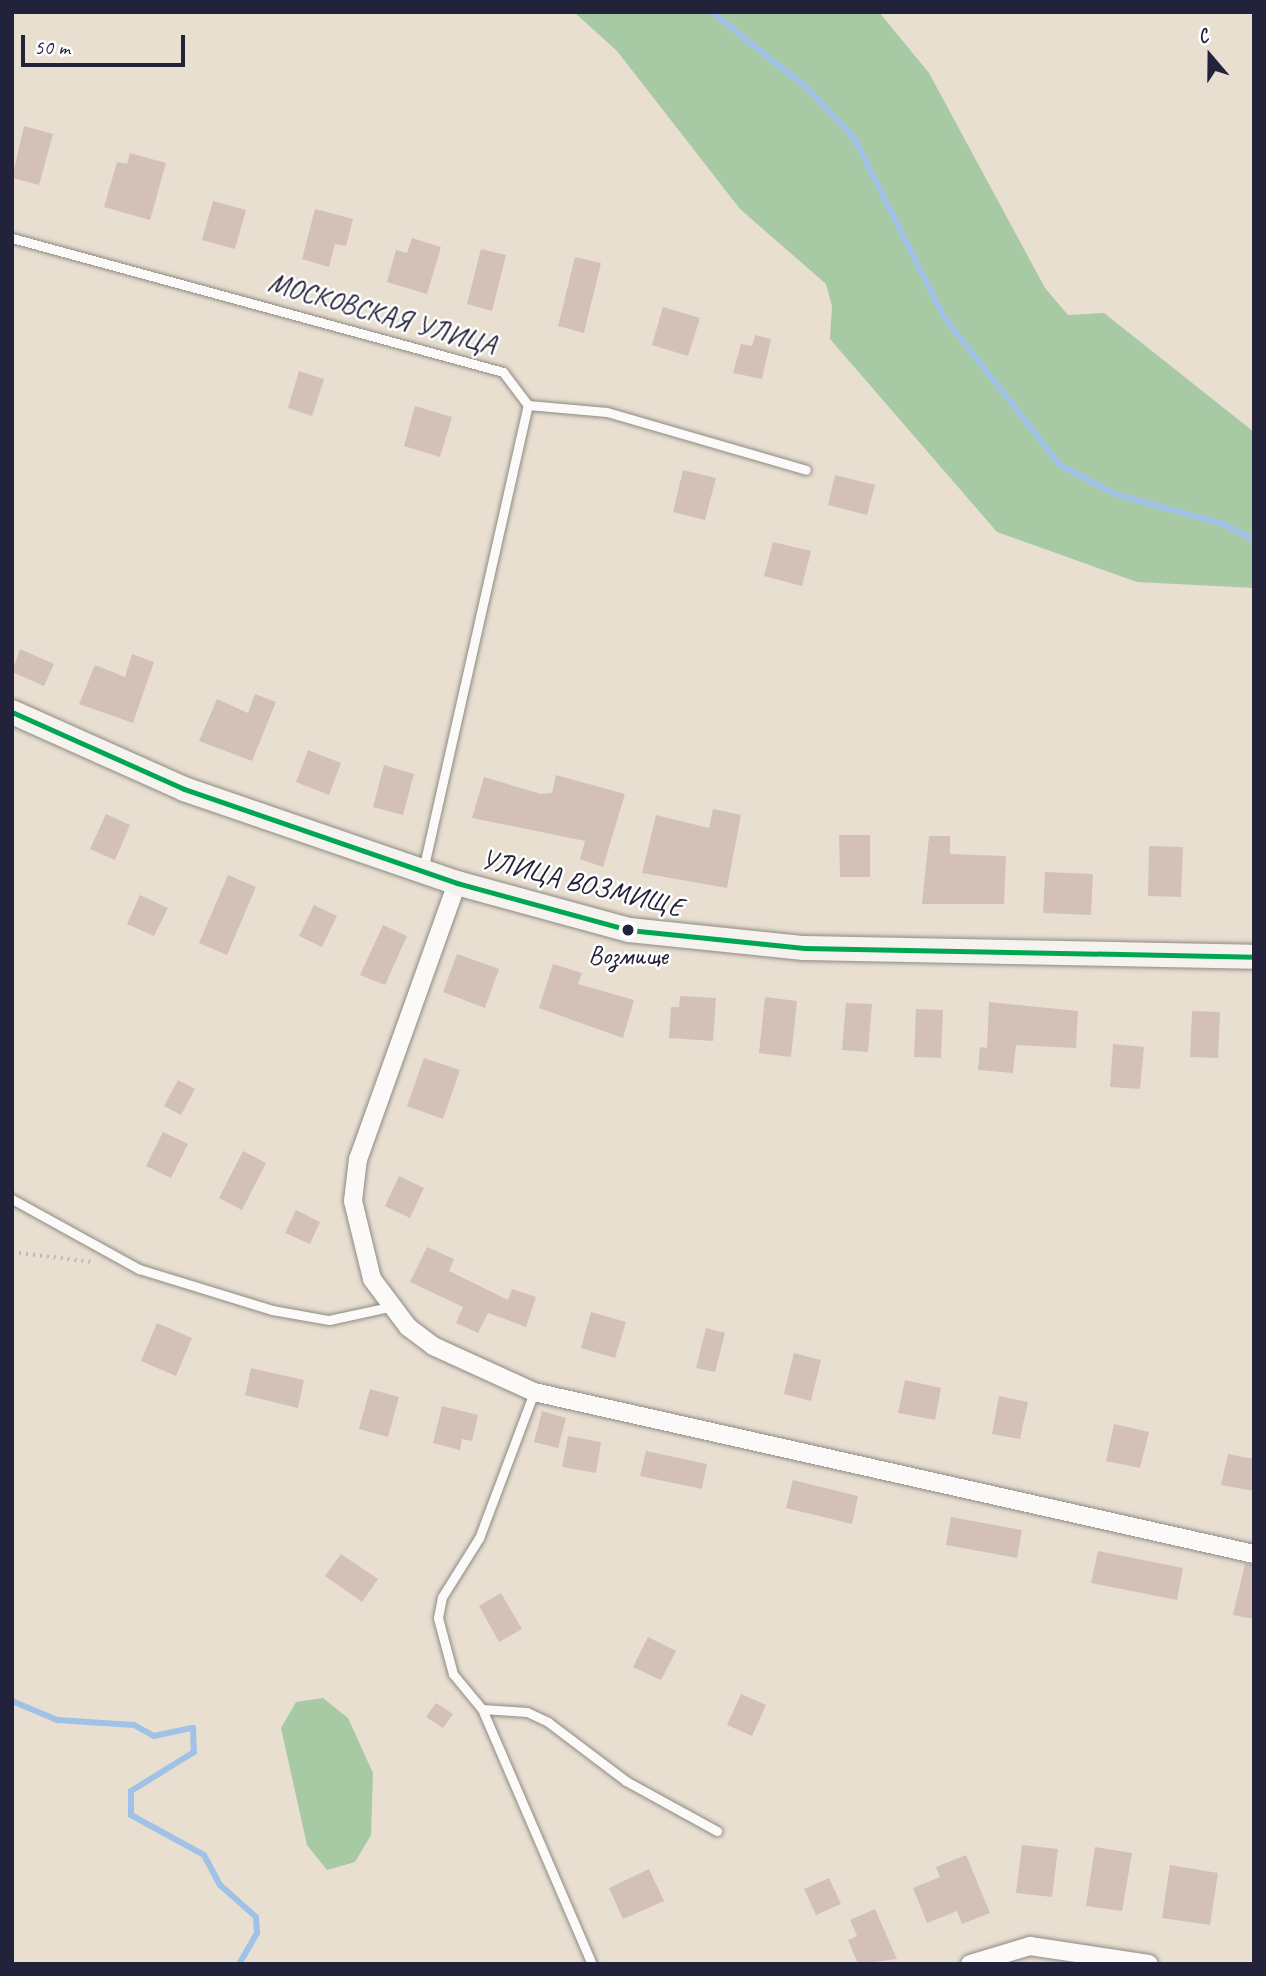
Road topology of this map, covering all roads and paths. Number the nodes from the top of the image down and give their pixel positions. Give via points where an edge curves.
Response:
1 (12, 238) edge
2 (528, 405) junction
3 (806, 470) dead end
4 (12, 712) edge
5 (423, 872) junction
6 (457, 883) junction
7 (1254, 957) edge
8 (12, 1199) edge
9 (12, 1252) edge
10 (98, 1263) dead end
11 (389, 1307) junction
12 (534, 1392) junction
13 (1254, 1554) edge
14 (482, 1709) junction
15 (717, 1831) dead end
16 (592, 1964) edge
17 (970, 1964) edge
18 (1149, 1964) edge

1 - 2 lane, МОСКОВСКАЯ УЛИЦА via 479,364 503,372
2 - 3 lane via 607,412
2 - 5 lane
4 - 5 main road, УЛИЦА ВОЗМИЩЕ via 184,789
5 - 6 main road, УЛИЦА ВОЗМИЩЕ
6 - 7 main road, УЛИЦА ВОЗМИЩЕ via 690,940
6 - 11 street via 358,1159 352,1200 358,1241
8 - 11 lane via 139,1269 272,1310 329,1320
9 - 10 path
11 - 12 street via 433,1346
12 - 13 street
12 - 14 lane via 488,1516 442,1597 438,1618 453,1674
14 - 15 lane via 527,1712 548,1722 626,1781
14 - 16 lane
17 - 18 street via 1030,1946

